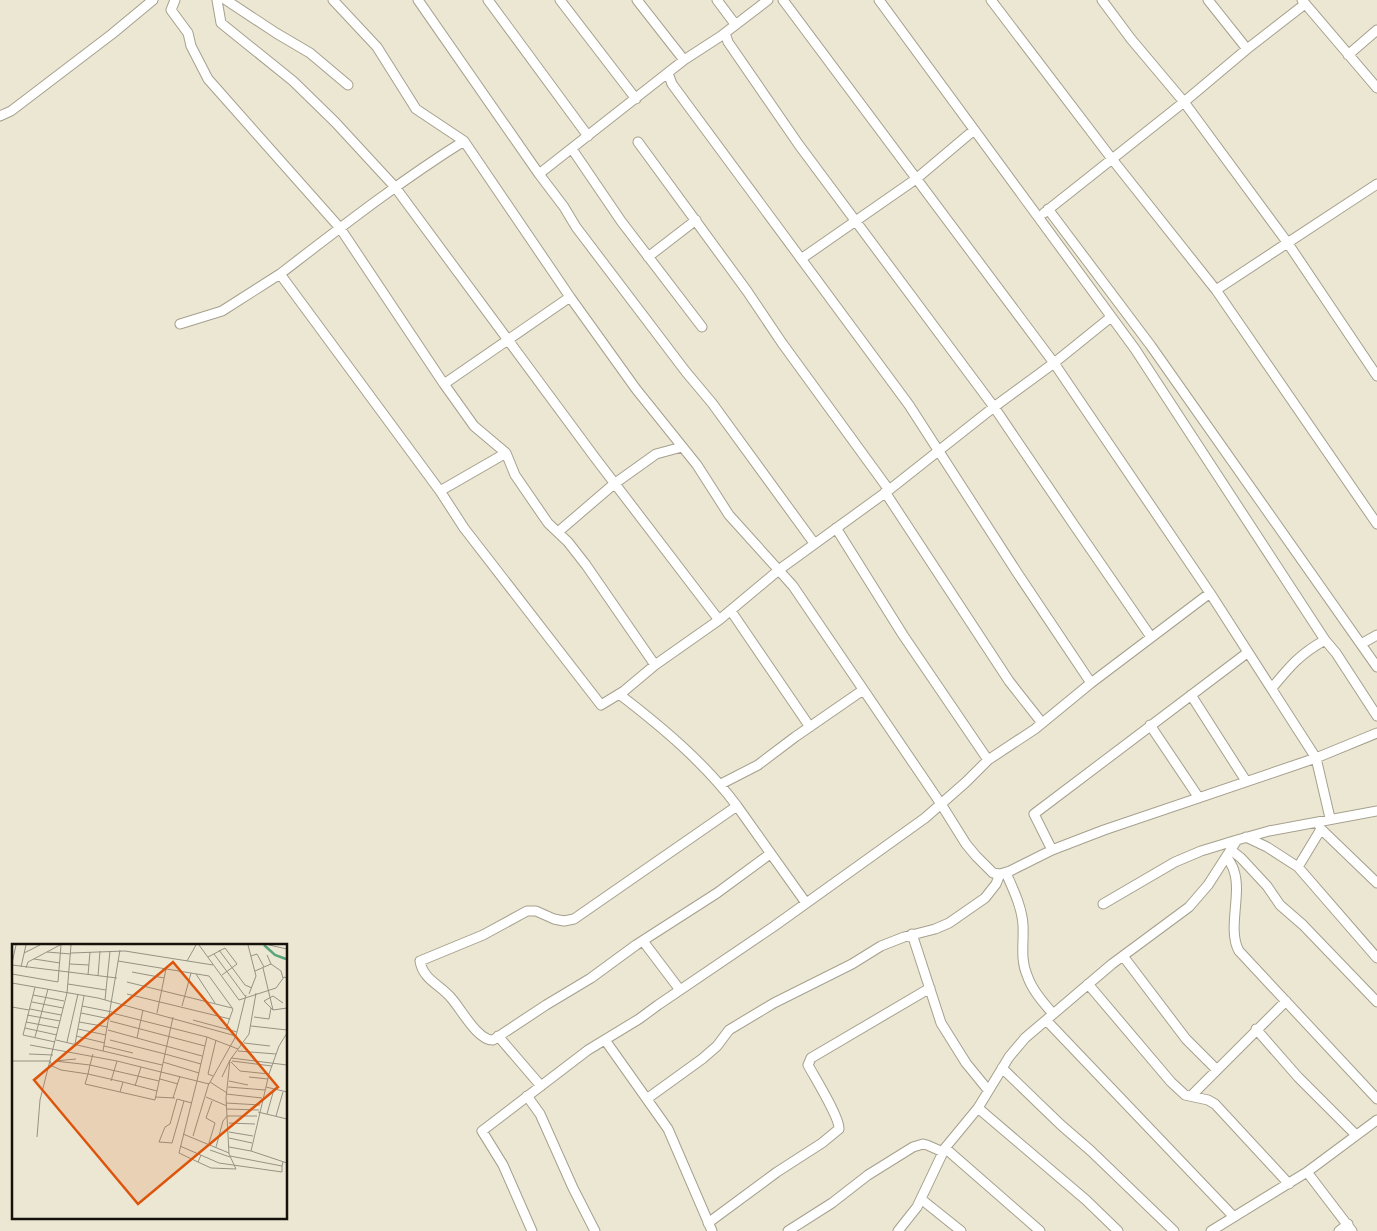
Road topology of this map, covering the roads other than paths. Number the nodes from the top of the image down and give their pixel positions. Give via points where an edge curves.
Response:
1 (153, 0) edge
2 (175, 0) edge
3 (217, 0) edge
4 (226, 0) edge
5 (334, 0) edge
6 (418, 0) edge
7 (488, 0) edge
8 (560, 0) edge
9 (637, 0) edge
10 (717, 0) edge
11 (768, 0) edge
12 (783, 0) edge
13 (879, 0) edge
14 (991, 0) edge
15 (1102, 0) edge
16 (1208, 0) edge
17 (1303, 2) edge
18 (735, 24) junction
19 (1377, 30) edge
20 (725, 33) junction
21 (1247, 49) junction
22 (1348, 54) junction
23 (684, 60) junction
24 (668, 73) junction
25 (348, 85) dead end
26 (1377, 88) edge
27 (636, 99) junction
28 (1184, 102) junction
29 (0, 116) edge
30 (974, 130) junction
31 (588, 136) junction
32 (464, 141) junction
33 (638, 142) dead end
34 (572, 149) junction
35 (1112, 159) junction
36 (539, 174) junction
37 (916, 179) junction
38 (1377, 184) edge
39 (395, 187) junction
40 (1048, 209) junction
41 (1038, 218) junction
42 (696, 220) junction
43 (855, 221) junction
44 (340, 228) junction
45 (1287, 242) junction
46 (648, 257) junction
47 (801, 259) junction
48 (280, 274) junction
49 (1216, 290) junction
50 (570, 297) junction
51 (1110, 317) junction
52 (180, 324) dead end
53 (702, 327) dead end
54 (509, 340) junction
55 (1054, 363) junction
56 (1377, 376) edge
57 (444, 384) junction
58 (994, 407) junction
59 (682, 447) junction
60 (939, 450) junction
61 (506, 453) junction
62 (614, 484) junction
63 (440, 491) junction
64 (887, 491) junction
65 (1377, 524) edge
66 (836, 528) junction
67 (558, 532) junction
68 (814, 543) junction
69 (780, 569) junction
70 (1210, 593) junction
71 (731, 611) junction
72 (719, 620) junction
73 (1377, 635) edge
74 (1151, 637) junction
75 (1325, 640) junction
76 (1361, 644) junction
77 (1248, 653) junction
78 (655, 664) junction
79 (1377, 667) edge
80 (1091, 683) junction
81 (1272, 688) junction
82 (863, 690) junction
83 (619, 694) junction
84 (1191, 695) junction
85 (1377, 716) edge
86 (1042, 722) junction
87 (1150, 725) junction
88 (810, 727) junction
89 (1377, 733) edge
90 (1316, 758) junction
91 (988, 760) junction
92 (1246, 781) junction
93 (721, 784) junction
94 (1199, 798) junction
95 (941, 804) junction
96 (737, 806) junction
97 (1377, 811) edge
98 (1330, 818) junction
99 (1320, 826) junction
100 (1246, 837) junction
101 (1237, 840) junction
102 (1052, 850) junction
103 (1229, 853) junction
104 (770, 854) junction
105 (1298, 868) junction
106 (1003, 874) junction
107 (1377, 883) edge
108 (806, 903) junction
109 (1103, 904) dead end
110 (912, 934) junction
111 (643, 941) junction
112 (1123, 956) junction
113 (1377, 958) edge
114 (1088, 984) junction
115 (930, 988) junction
116 (680, 990) junction
117 (1286, 1002) junction
118 (1377, 1002) edge
119 (1050, 1017) junction
120 (1256, 1029) junction
121 (498, 1036) junction
122 (605, 1040) junction
123 (1002, 1068) junction
124 (1216, 1070) junction
125 (541, 1086) junction
126 (988, 1090) junction
127 (527, 1096) junction
128 (1190, 1096) junction
129 (648, 1098) junction
130 (1377, 1099) edge
131 (978, 1108) junction
132 (1377, 1120) edge
133 (1356, 1135) junction
134 (944, 1150) junction
135 (1307, 1172) junction
136 (1289, 1184) junction
137 (921, 1199) junction
138 (1234, 1216) junction
139 (709, 1228) edge
140 (1350, 1228) edge
141 (532, 1231) edge
142 (595, 1231) edge
143 (788, 1231) edge
144 (898, 1231) edge
145 (961, 1231) edge
146 (1040, 1231) edge
147 (1118, 1231) edge
148 (1174, 1231) edge
149 (1211, 1231) edge
150 (1339, 1231) edge

1 - 29 street via 12,111
2 - 44 street via 171,10 188,33 208,79
3 - 39 street via 221,23 293,81
4 - 25 street via 310,53
5 - 32 street via 377,47 416,109
6 - 36 street
7 - 31 street
8 - 27 street
9 - 23 street
10 - 18 street
11 - 18 street
12 - 37 street
13 - 30 street
14 - 35 street
15 - 28 street
16 - 21 street
17 - 21 street
17 - 22 street
18 - 20 street
19 - 22 street
20 - 23 street
20 - 43 street via 799,145
21 - 28 street
22 - 26 street
23 - 24 street
24 - 27 street
24 - 47 street via 672,84
27 - 31 street
28 - 35 street
28 - 45 street
30 - 37 street
30 - 41 street
31 - 34 street
32 - 39 street
32 - 50 street
33 - 42 street
34 - 36 street
34 - 46 street
35 - 40 street
35 - 49 street
36 - 68 street
37 - 43 street
37 - 55 street
38 - 45 street
39 - 44 street
39 - 54 street
40 - 41 street
40 - 76 street via 1152,346
41 - 51 street
42 - 46 street
42 - 64 street
43 - 47 street
43 - 58 street
44 - 48 street
44 - 57 street
45 - 49 street
45 - 56 street
46 - 53 street
47 - 60 street
48 - 52 street via 222,311
48 - 63 street
49 - 65 street
50 - 54 street
50 - 59 street
51 - 55 street
51 - 75 street via 1135,348
54 - 57 street
54 - 62 street
55 - 58 street
55 - 70 street
57 - 61 street via 474,426
58 - 60 street
58 - 74 street
59 - 62 street via 656,454
59 - 69 street via 729,515
60 - 64 street
60 - 80 street
61 - 63 street
61 - 67 street via 515,475 548,523
62 - 67 street
62 - 72 street
63 - 83 street via 464,528 601,705
64 - 66 street
64 - 86 street via 1009,680
66 - 68 street
66 - 91 street via 903,635
67 - 78 street via 586,565
68 - 69 street
69 - 71 street
69 - 82 street
70 - 74 street
70 - 77 street
71 - 72 street
71 - 88 street
72 - 78 street
73 - 76 street
74 - 80 street
75 - 81 street via 1308,649
75 - 85 street
76 - 79 street
77 - 81 street
77 - 84 street
78 - 83 street
80 - 86 street
81 - 90 street
82 - 88 street
82 - 95 street
83 - 93 street via 655,722
84 - 87 street
84 - 92 street
86 - 91 street
87 - 94 street
87 - 102 street via 1034,814
88 - 93 street via 758,765
89 - 90 street
90 - 92 street
90 - 98 street
91 - 95 street
92 - 94 street
93 - 96 street
94 - 102 street
95 - 106 street via 976,856 993,873
95 - 108 street
96 - 104 street
96 - 121 street via 574,919 564,921 527,911 484,935 420,960 421,970 452,999 481,1035 489,1040
97 - 98 street
98 - 99 street
99 - 100 street via 1269,831
99 - 105 street
99 - 107 street
100 - 101 street
100 - 105 street
101 - 103 street
101 - 109 street via 1175,862
102 - 106 street
103 - 112 street via 1201,896 1189,908
103 - 117 street via 1235,879 1236,945
103 - 118 street via 1241,858 1280,905
104 - 108 street
104 - 111 street
105 - 113 street
106 - 110 street via 985,898 949,923
106 - 119 street via 1020,909 1023,963 1027,976
108 - 116 street
110 - 115 street
110 - 129 street via 881,946 729,1030 702,1059
111 - 116 street
111 - 121 street
112 - 114 street
112 - 124 street via 1186,1038
114 - 119 street
114 - 128 street via 1171,1082
115 - 126 street via 941,1023 951,1041
115 - 139 street via 811,1058 808,1065 836,1116 839,1129 777,1172
116 - 122 street
117 - 120 street
117 - 130 street
119 - 123 street via 1025,1038
119 - 138 street
120 - 124 street
120 - 133 street
121 - 125 street
122 - 125 street
122 - 129 street
123 - 126 street
123 - 148 street
124 - 128 street
125 - 127 street
126 - 131 street
127 - 141 street via 482,1131 503,1165
127 - 142 street via 546,1126
128 - 136 street via 1215,1104
129 - 139 street via 673,1138
131 - 134 street
131 - 147 street
132 - 133 street
133 - 135 street
134 - 137 street
134 - 143 street via 923,1144 914,1147 868,1174 832,1203
134 - 146 street
135 - 136 street
135 - 140 street
136 - 138 street
137 - 144 street
137 - 145 street
138 - 149 street
140 - 150 street

